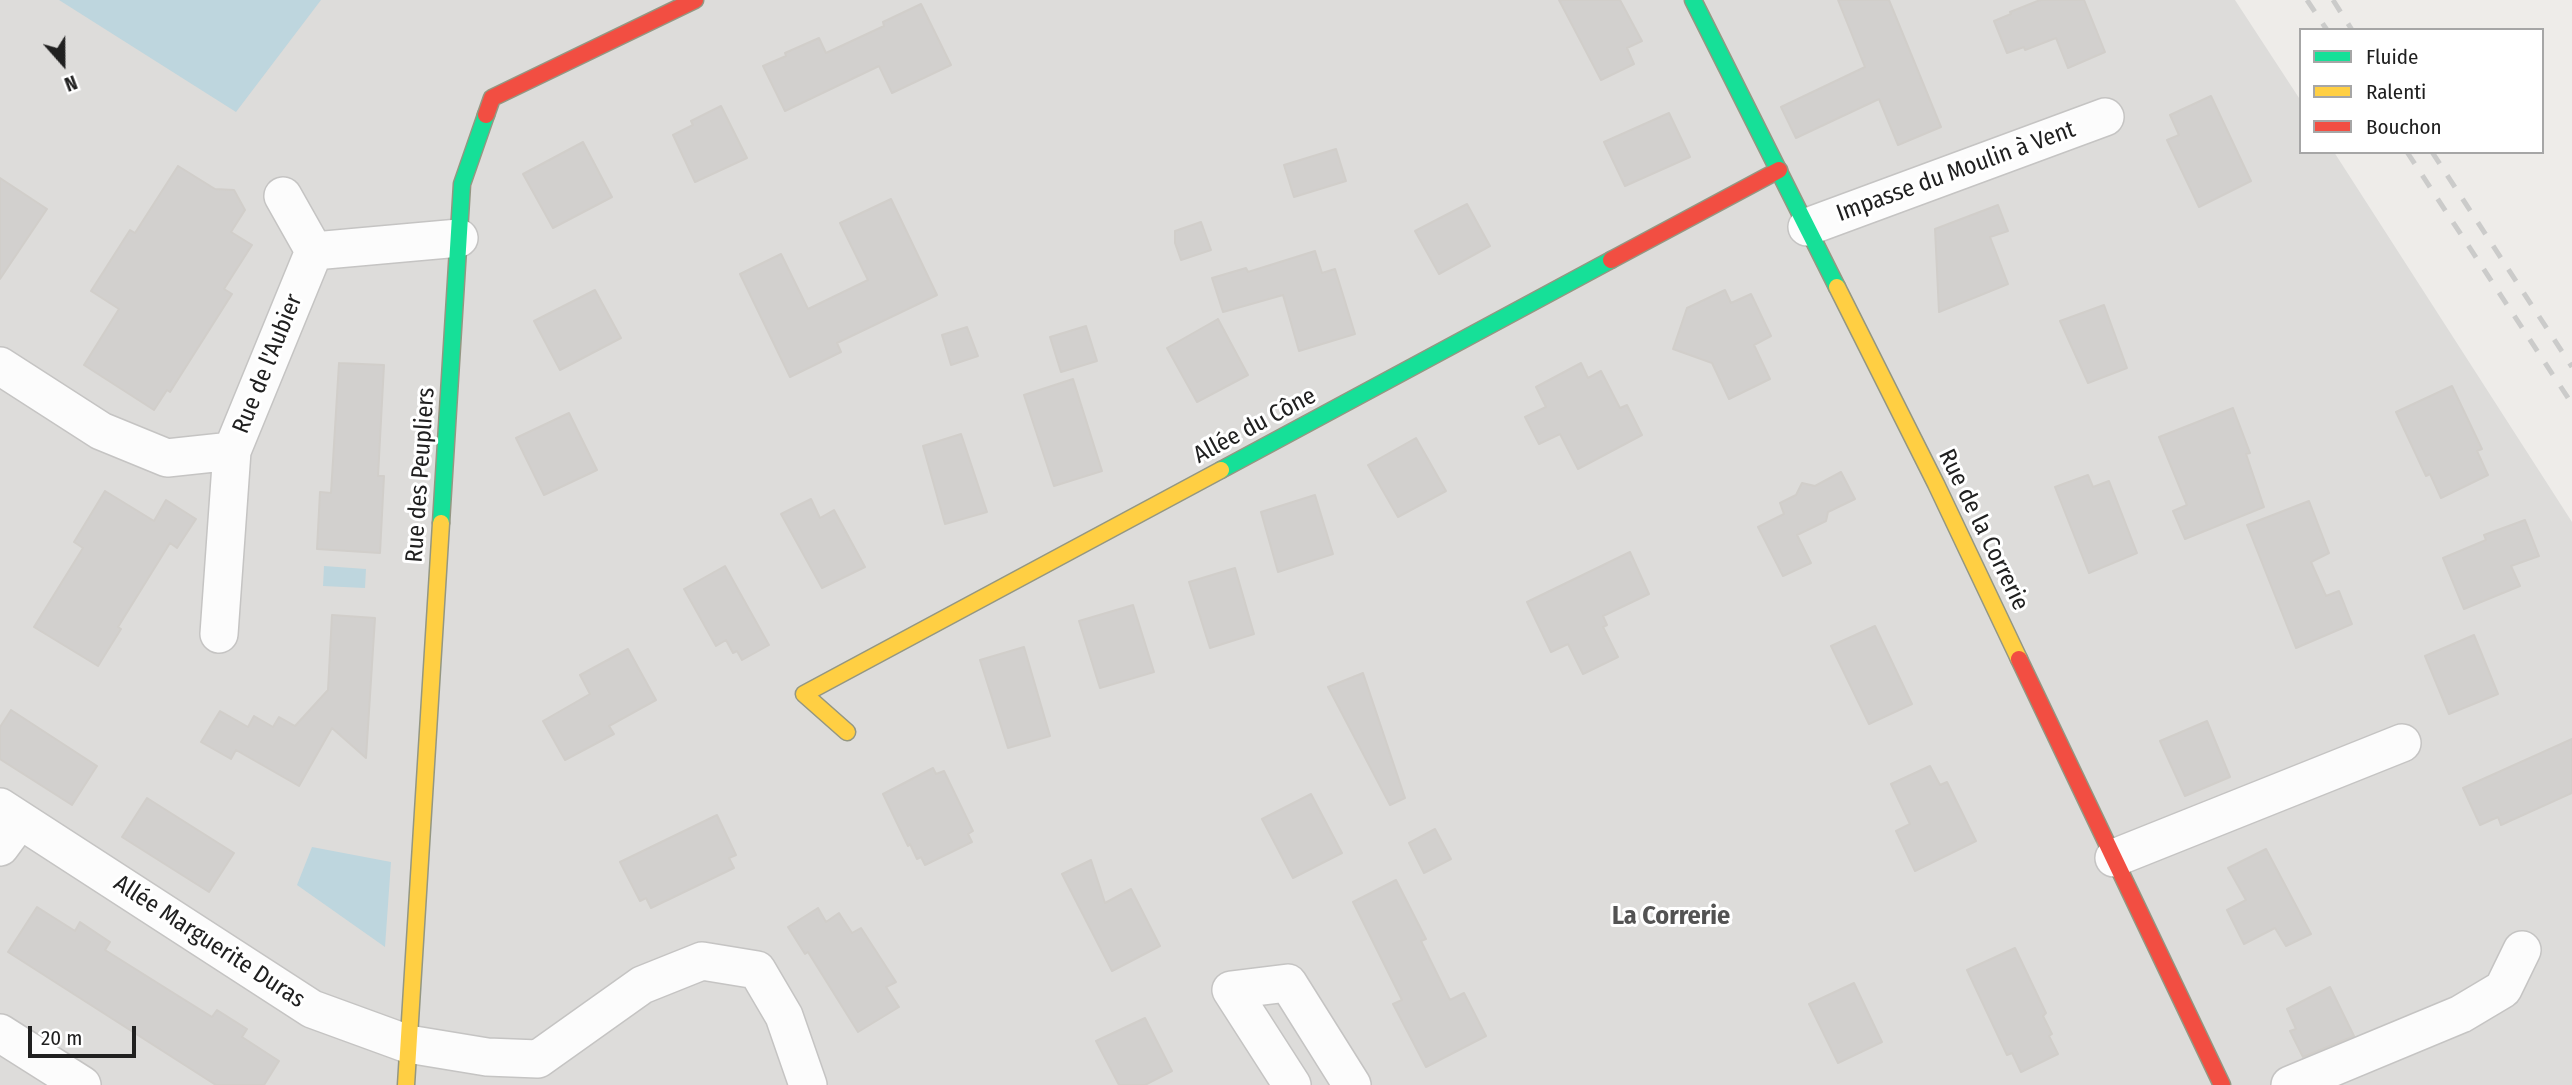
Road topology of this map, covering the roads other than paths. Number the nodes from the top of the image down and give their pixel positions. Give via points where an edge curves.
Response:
1 (695, 0) edge
2 (1693, 0) edge
3 (2105, 117) dead end
4 (1779, 170) junction
5 (283, 196) dead end
6 (1807, 227) junction
7 (458, 238) junction
8 (314, 251) junction
9 (0, 366) edge
10 (232, 452) junction
11 (219, 634) dead end
12 (847, 732) dead end
13 (2402, 743) dead end
14 (7, 825) edge
15 (2114, 858) junction
16 (2522, 950) dead end
17 (0, 1033) edge
18 (408, 1044) junction
19 (82, 1085) edge
20 (406, 1085) edge
21 (808, 1085) edge
22 (1292, 1085) edge
23 (1352, 1085) edge
24 (2222, 1085) edge
25 (2290, 1085) edge

1 - 7 street, Rue des Peupliers via 492,98 462,184
2 - 4 street, Rue de la Correrie
3 - 6 street, Impasse du Moulin à Vent
4 - 6 street, Rue de la Correrie
4 - 12 street, Allée du Cône via 804,694
5 - 8 street
6 - 15 street, Rue de la Correrie via 1936,484
7 - 8 street
7 - 18 street, Rue des Peupliers
8 - 10 street, Rue de l'Aubier
9 - 10 street, Rue de l'Aubier via 101,431 167,458
10 - 11 street
13 - 15 street
14 - 18 street, Allée Marguerite Duras via 312,1009
15 - 24 street, Rue de la Correrie
16 - 25 street via 2503,989 2460,1014
17 - 19 street
18 - 20 street, Rue des Peupliers
18 - 21 street, Allée Marguerite Duras via 486,1057 538,1059 642,985 702,961 757,970 783,1016
22 - 23 street via 1231,990 1288,984

